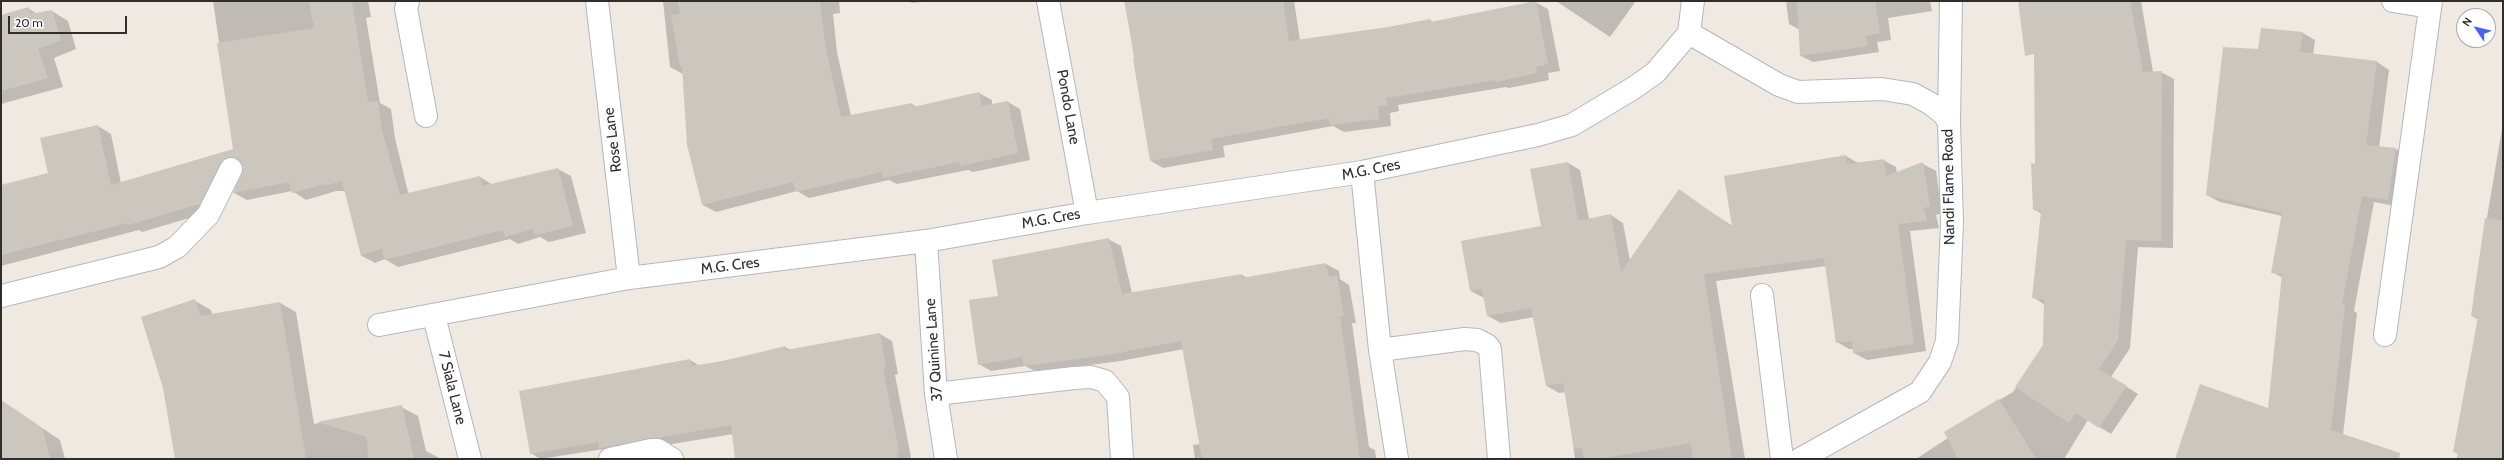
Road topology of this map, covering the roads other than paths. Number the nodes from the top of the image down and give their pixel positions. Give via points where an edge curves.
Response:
1 (408, 1) edge
2 (597, 1) edge
3 (1048, 1) edge
4 (1693, 1) edge
5 (1951, 1) edge
6 (2393, 1) edge
7 (2430, 4) edge
8 (1689, 33) junction
9 (426, 116) dead end
10 (1949, 123) junction
11 (231, 169) dead end
12 (1362, 172) junction
13 (1087, 213) junction
14 (926, 241) junction
15 (629, 278) junction
16 (1762, 295) dead end
17 (1, 296) edge
18 (434, 316) junction
19 (379, 325) dead end
20 (2385, 336) dead end
21 (1380, 350) junction
22 (936, 394) junction
23 (470, 459) edge
24 (610, 459) edge
25 (672, 459) edge
26 (946, 459) edge
27 (1122, 459) edge
28 (1397, 459) edge
29 (1499, 459) edge
30 (1782, 459) edge
31 (1800, 459) edge

1 - 9 street via 406,9
2 - 15 street, Rose Lane
3 - 13 street, Pondo Lane
4 - 8 street
5 - 10 street
6 - 7 street
7 - 20 street
8 - 10 street, Nandi Flame Road via 1779,85 1798,92 1882,89 1913,94 1944,114
8 - 12 street, M.G. Cres via 1655,73 1572,125 1538,135
10 - 31 street, Nandi Flame Road via 1950,255 1947,341 1940,362 1920,392
11 - 17 street via 208,215 177,247 159,257
12 - 13 street, M.G. Cres
12 - 21 street
13 - 14 street, M.G. Cres
14 - 15 street, M.G. Cres
14 - 22 street, 37 Quinine Lane
15 - 18 street, M.G. Cres
16 - 30 street
18 - 19 street, M.G. Cres
18 - 23 street, 7 Siala Lane
21 - 28 street
21 - 29 street via 1465,339 1477,340 1490,349
22 - 26 street, 37 Quinine Lane
22 - 27 street via 1074,378 1091,377 1104,381 1118,397
24 - 25 street via 651,450 658,450

